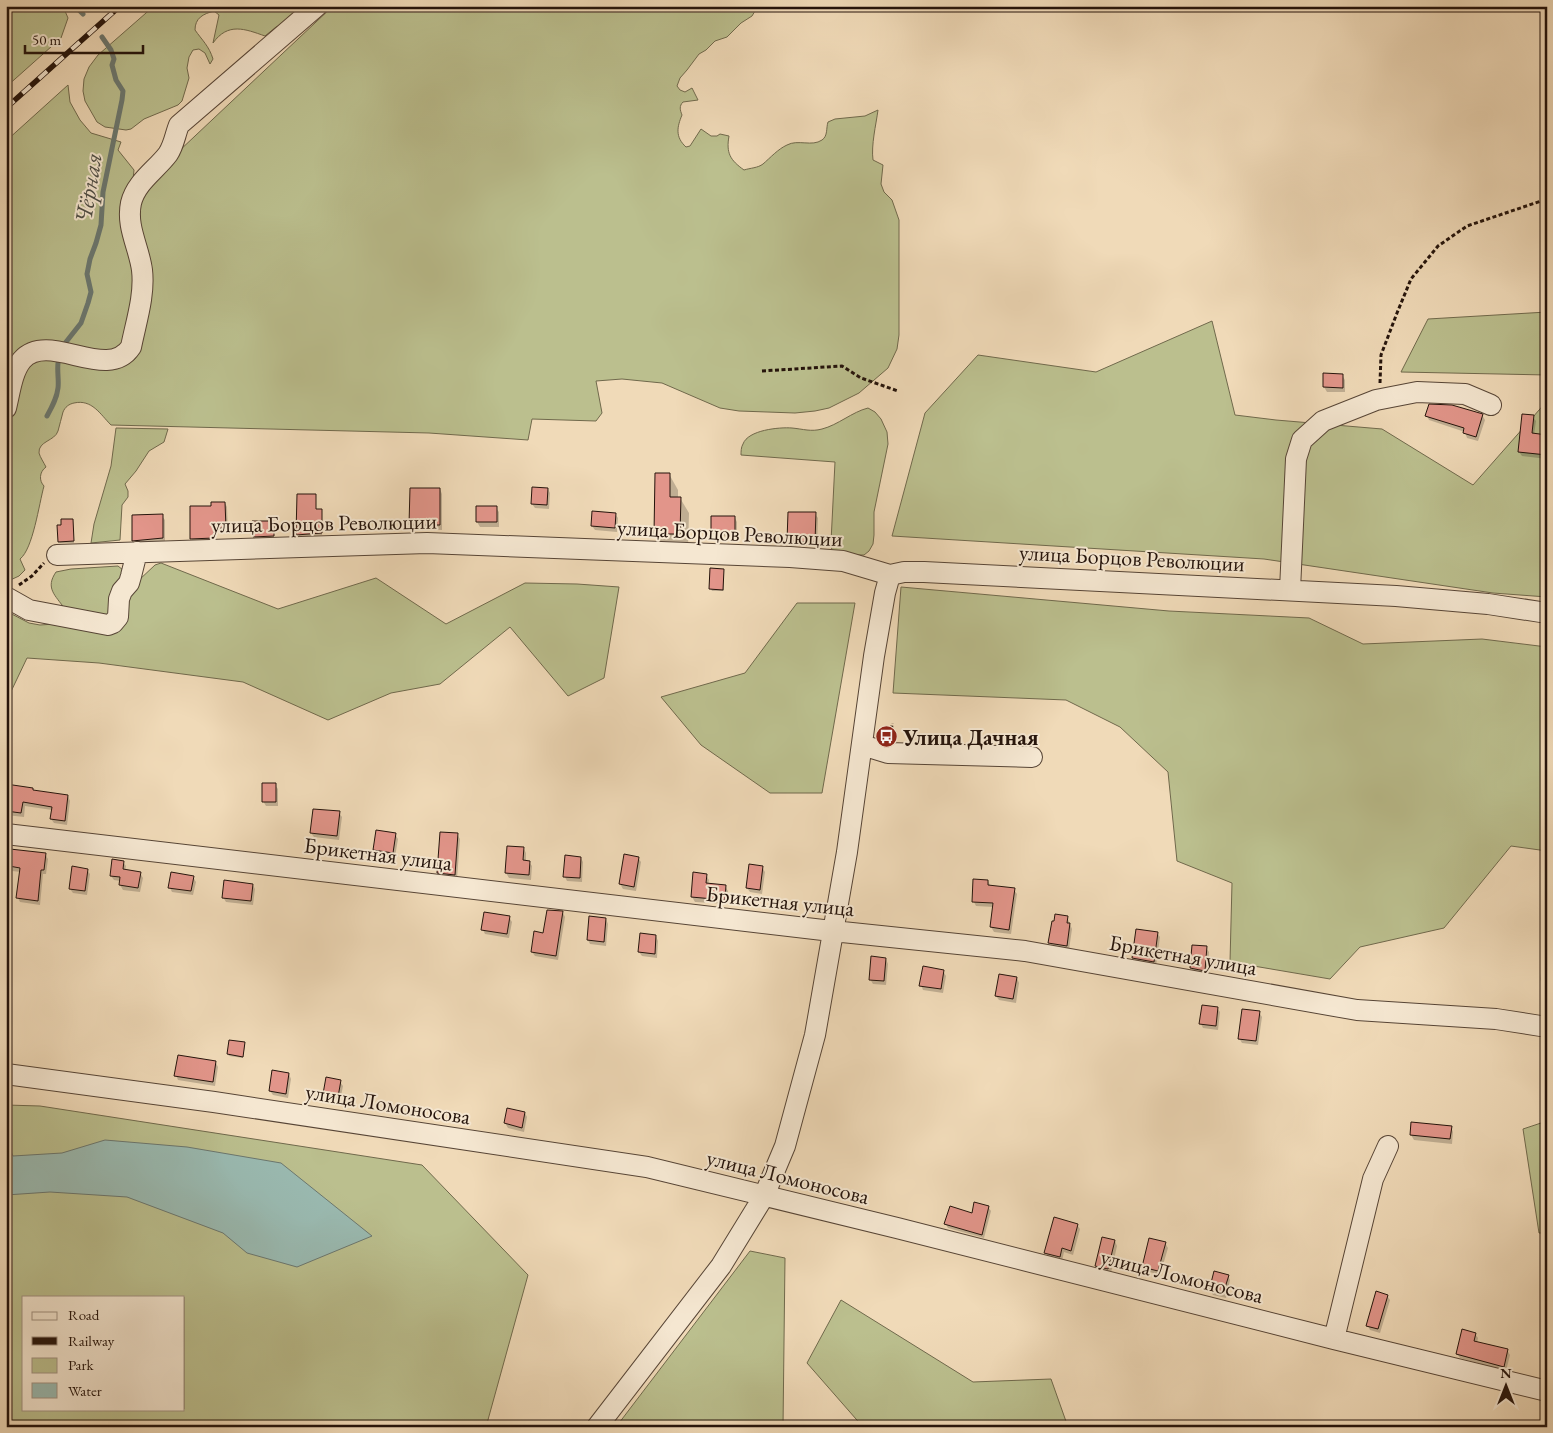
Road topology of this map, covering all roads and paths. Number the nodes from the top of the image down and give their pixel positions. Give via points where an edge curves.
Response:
1 (317, 6) edge
2 (1547, 199) edge
3 (762, 371) dead end
4 (898, 391) dead end
5 (1379, 399) junction
6 (1490, 405) dead end
7 (6, 408) edge
8 (137, 552) junction
9 (57, 555) joint
10 (890, 575) junction
11 (1290, 590) junction
12 (10, 592) edge
13 (1547, 613) edge
14 (862, 746) junction
15 (1032, 757) dead end
16 (6, 834) edge
17 (834, 931) junction
18 (1547, 1027) edge
19 (6, 1074) edge
20 (1388, 1146) dead end
21 (764, 1196) junction
22 (1334, 1339) junction
23 (1547, 1392) edge
24 (597, 1427) edge

1 - 7 street via 180,125 167,154 134,194 131,232 140,255 142,286 131,347 127,353 110,360 44,350 32,353 18,368
2 - 5 path via 1467,226 1438,246 1411,279 1396,314 1381,355
3 - 4 path via 842,366 862,378
5 - 6 street via 1417,392 1465,394
5 - 11 street via 1323,421 1302,440 1296,459
8 - 9 street, улица Борцов Революции
8 - 10 street, улица Борцов Революции via 437,543 790,556 843,561
8 - 12 street via 129,583 122,591 118,617 108,625 29,610
9 - 12 path
10 - 11 street, улица Борцов Революции via 924,572
10 - 14 street
11 - 13 street, улица Борцов Революции via 1480,603
14 - 15 street via 888,753
14 - 17 street
16 - 17 street, Брикетная улица
17 - 18 street, Брикетная улица via 1025,951 1358,1010
17 - 21 street via 815,1036 798,1102 785,1146
19 - 21 street, улица Ломоносова via 647,1167
20 - 22 street via 1373,1179
21 - 22 street, улица Ломоносова
21 - 24 street via 721,1266
22 - 23 street, улица Ломоносова

